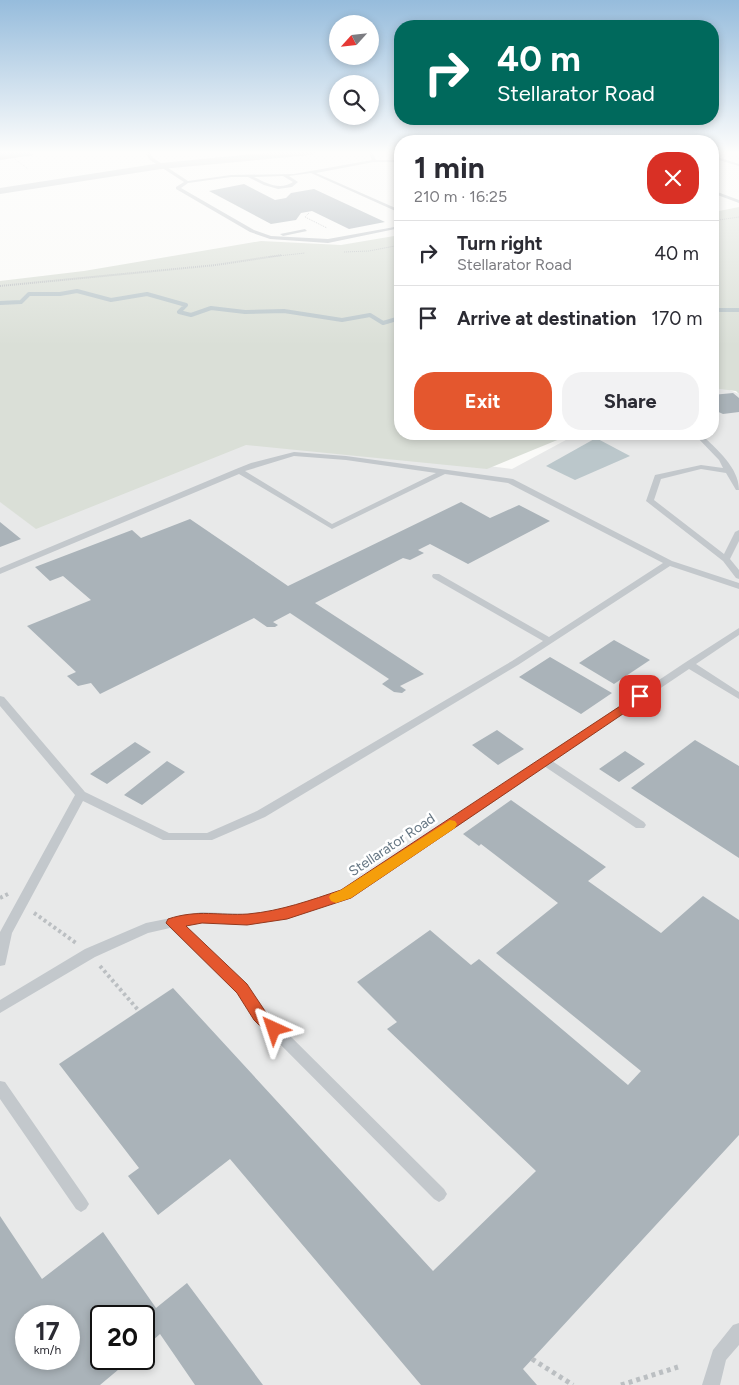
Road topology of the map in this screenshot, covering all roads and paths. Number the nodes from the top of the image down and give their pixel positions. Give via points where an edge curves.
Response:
1 (227, 217) edge
2 (305, 217) edge
3 (739, 217) edge
4 (719, 220) edge
5 (394, 228) edge
6 (305, 230) dead end
7 (333, 232) dead end
8 (270, 237) junction
9 (394, 246) edge
10 (340, 252) dead end
11 (311, 253) dead end
12 (0, 286) edge
13 (703, 440) edge
14 (239, 471) junction
15 (729, 471) junction
16 (444, 472) junction
17 (739, 488) edge
18 (739, 532) edge
19 (726, 559) junction
20 (669, 563) junction
21 (0, 571) edge
22 (436, 576) dead end
23 (739, 576) edge
24 (739, 586) edge
25 (739, 631) edge
26 (550, 641) junction
27 (689, 664) junction
28 (739, 696) edge
29 (0, 699) edge
30 (544, 761) junction
31 (81, 795) junction
32 (640, 825) dead end
33 (173, 923) junction
34 (0, 961) edge
35 (0, 1007) edge
36 (0, 1087) edge
37 (439, 1194) dead end
38 (81, 1204) dead end
39 (739, 1331) edge
40 (532, 1359) dead end
41 (678, 1367) dead end
42 (573, 1385) edge
43 (621, 1385) edge
44 (711, 1385) edge

1 - 8 lane
2 - 7 path
3 - 4 path
5 - 8 lane via 328,241
6 - 8 lane
9 - 10 path
11 - 12 path
13 - 15 lane
14 - 16 lane via 294,454
14 - 16 lane via 332,527
14 - 21 lane
15 - 17 lane
15 - 19 lane via 701,467 658,477 650,502
16 - 20 lane via 510,481
18 - 19 lane
19 - 23 lane
20 - 24 lane
20 - 26 lane
22 - 26 lane
25 - 27 lane, Stellarator Road
26 - 31 lane via 261,814 208,837 167,837
27 - 28 lane
27 - 30 lane, Stellarator Road
29 - 31 lane
30 - 32 lane
30 - 33 lane, Stellarator Road via 346,894 287,914 247,919 202,917
31 - 34 lane via 6,933
33 - 35 lane, Stellarator Road via 146,928 90,954
33 - 37 lane via 242,988 260,1015
36 - 38 lane
39 - 44 lane via 718,1356
40 - 42 path
41 - 43 path

